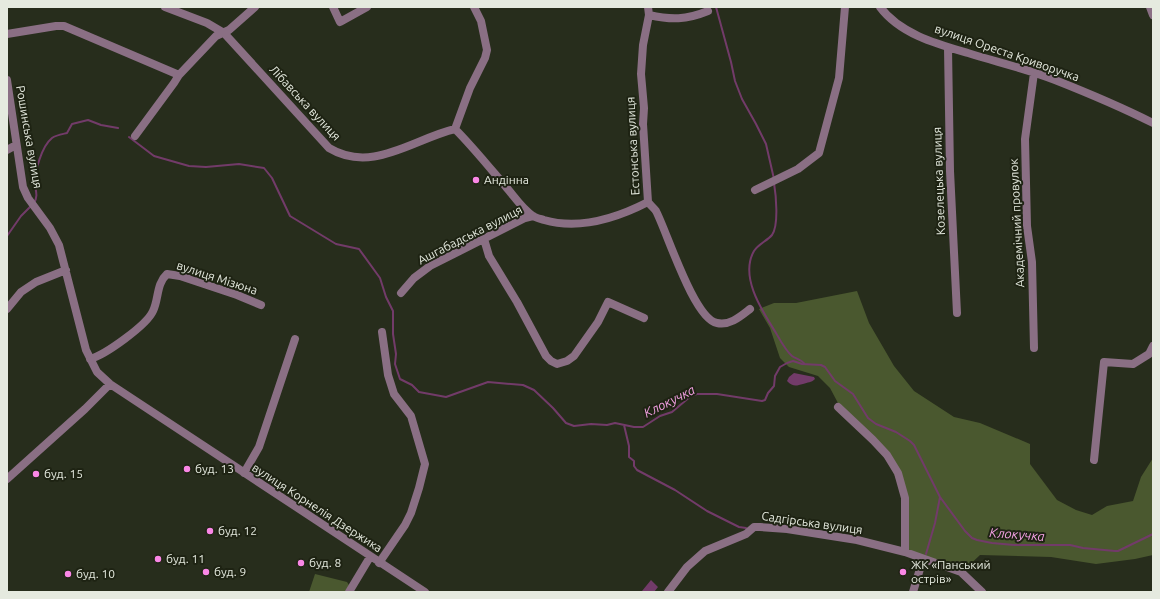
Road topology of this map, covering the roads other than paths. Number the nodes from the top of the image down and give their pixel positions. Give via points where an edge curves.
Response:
1 (165, 7) edge
2 (255, 7) edge
3 (332, 7) edge
4 (367, 7) edge
5 (474, 7) edge
6 (845, 7) edge
7 (880, 7) edge
8 (1150, 7) edge
9 (648, 11) edge
10 (708, 11) dead end
11 (1153, 15) edge
12 (224, 33) junction
13 (7, 34) edge
14 (948, 48) junction
15 (1034, 73) junction
16 (179, 74) junction
17 (7, 80) edge
18 (1153, 123) edge
19 (455, 129) junction
20 (135, 136) dead end
21 (16, 145) junction
22 (7, 150) edge
23 (756, 190) dead end
24 (28, 198) joint
25 (648, 202) junction
26 (533, 216) junction
27 (484, 239) junction
28 (66, 270) junction
29 (401, 293) dead end
30 (261, 305) dead end
31 (7, 309) edge
32 (750, 309) dead end
33 (956, 313) dead end
34 (644, 318) dead end
35 (382, 332) dead end
36 (295, 339) dead end
37 (1153, 346) edge
38 (1034, 348) dead end
39 (90, 359) junction
40 (110, 384) junction
41 (838, 407) dead end
42 (1094, 460) dead end
43 (244, 474) junction
44 (7, 479) edge
45 (905, 552) junction
46 (370, 557) junction
47 (923, 559) junction
48 (379, 563) junction
49 (349, 592) edge
50 (424, 592) edge
51 (668, 592) edge
52 (913, 592) edge
53 (982, 592) edge

1 - 12 street, Лібавська вулиця via 207,23
2 - 12 street
3 - 4 street via 340,22
5 - 19 street via 481,21 487,50
6 - 23 street via 839,78 819,153 798,169
7 - 14 street, вулиця Ореста Криворучка via 904,28
8 - 11 street
9 - 10 street via 677,19
9 - 25 street, Естонська вулиця via 641,74
12 - 16 street via 216,36
12 - 19 street, Лібавська вулиця via 329,148 337,153 366,158 390,153
13 - 16 street via 64,26
14 - 15 street, вулиця Ореста Криворучка
14 - 33 street, Козелецька вулиця
15 - 18 street, вулиця Ореста Криворучка
15 - 38 street, Академічний провулок via 1025,139
16 - 20 street
17 - 21 street, Рошинська вулиця
19 - 26 street
21 - 22 street
21 - 24 street, Рошинська вулиця via 23,186
24 - 28 street, вулиця Корнелія Дзержика via 50,228
25 - 26 street via 615,216 569,224
25 - 32 street, Естонська вулиця via 655,210 692,294 707,317 718,324 730,322
26 - 27 street, Ашгабадська вулиця
27 - 29 street, Ашгабадська вулиця via 430,266 414,278
27 - 34 street via 489,256 551,362 557,364 574,356 598,322 608,302
28 - 31 street via 36,282 21,292
28 - 39 street, вулиця Корнелія Дзержика
30 - 39 street, вулиця Мізюна via 237,294 167,274 159,288 156,306 147,321 109,349
35 - 48 street via 388,375 394,394 410,416 425,464 411,513
36 - 43 street via 258,447
37 - 42 street via 1149,354 1133,364 1104,362
39 - 40 street, вулиця Корнелія Дзержика
40 - 43 street, вулиця Корнелія Дзержика
40 - 44 street
41 - 45 street via 887,455 898,473 905,498
43 - 46 street, вулиця Корнелія Дзержика
45 - 47 street, Садгірська вулиця
45 - 51 street, Садгірська вулиця via 857,540 787,529 754,527 746,534 705,551 687,567
46 - 48 street, вулиця Корнелія Дзержика
46 - 49 street
47 - 52 street
47 - 53 street, Садгірська вулиця via 961,572
48 - 50 street, вулиця Корнелія Дзержика

